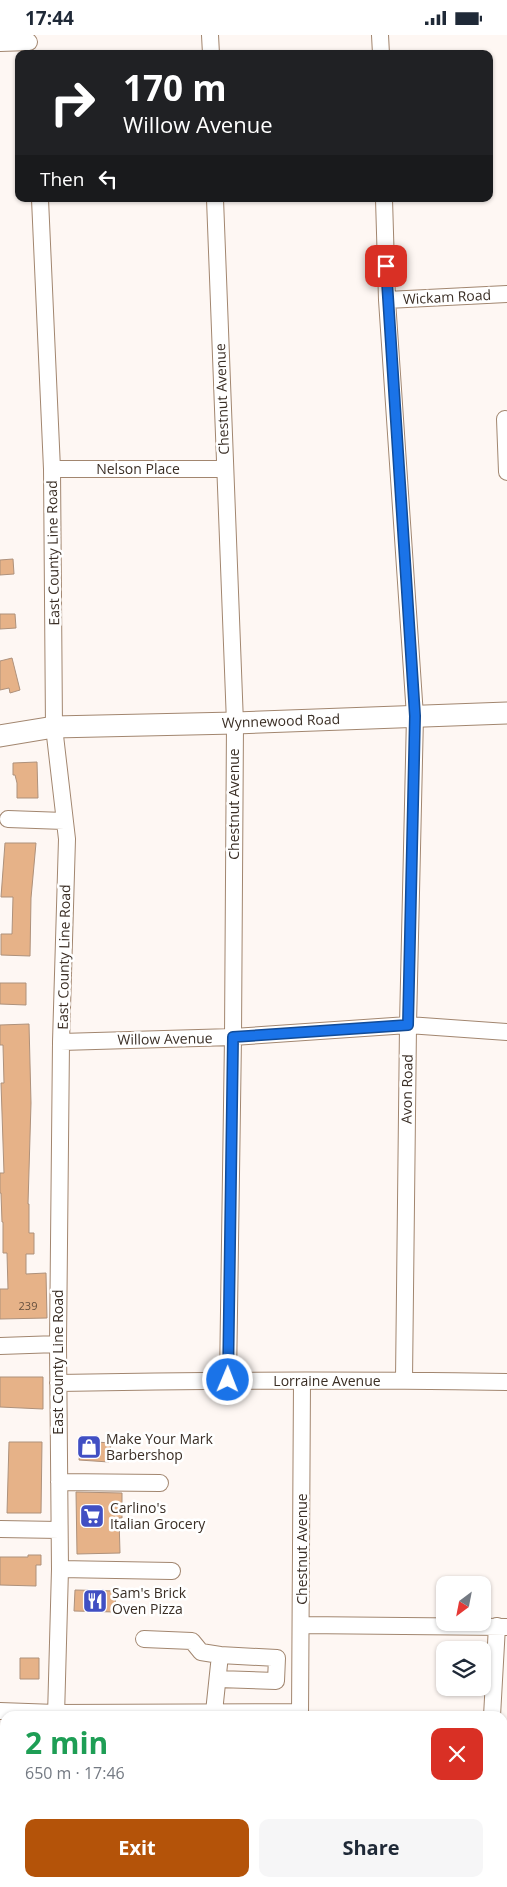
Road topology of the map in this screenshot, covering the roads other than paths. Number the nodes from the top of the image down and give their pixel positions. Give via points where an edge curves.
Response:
1 (210, 35) edge
2 (380, 35) edge
3 (0, 43) edge
4 (29, 43) edge
5 (211, 50) edge
6 (380, 50) edge
7 (40, 202) edge
8 (216, 202) edge
9 (384, 202) edge
10 (507, 294) edge
11 (387, 300) junction
12 (505, 419) dead end
13 (52, 469) junction
14 (224, 469) junction
15 (507, 472) edge
16 (507, 713) edge
17 (415, 716) junction
18 (235, 723) junction
19 (54, 727) junction
20 (0, 736) edge
21 (8, 819) dead end
22 (64, 821) junction
23 (408, 1025) junction
24 (507, 1032) edge
25 (233, 1037) junction
26 (61, 1041) junction
27 (58, 1344) junction
28 (0, 1346) edge
29 (228, 1380) junction
30 (404, 1380) junction
31 (302, 1382) junction
32 (507, 1382) edge
33 (58, 1383) junction
34 (59, 1482) junction
35 (160, 1483) dead end
36 (0, 1529) edge
37 (59, 1530) junction
38 (60, 1569) junction
39 (172, 1571) dead end
40 (301, 1625) junction
41 (502, 1626) edge
42 (144, 1639) dead end
43 (220, 1655) junction
44 (300, 1668) junction
45 (276, 1669) junction
46 (218, 1679) junction
47 (56, 1711) edge
48 (214, 1711) edge
49 (300, 1711) edge
50 (493, 1711) edge

1 - 5 street
2 - 6 street
3 - 4 street
7 - 13 street, East County Line Road
8 - 14 street, Chestnut Avenue
9 - 11 street, Avon Road
10 - 11 street, Wickam Road
11 - 17 street, Avon Road
12 - 15 street
13 - 14 street, Nelson Place
13 - 19 street, East County Line Road
14 - 18 street, Chestnut Avenue
16 - 17 main road, Wynnewood Road
17 - 18 main road, Wynnewood Road
17 - 23 street, Avon Road
18 - 19 main road, Wynnewood Road
18 - 25 street, Chestnut Avenue
19 - 20 main road, Wynnewood Road
19 - 22 street, East County Line Road
21 - 22 street
22 - 26 street, East County Line Road via 67,839
23 - 24 street, Willow Avenue
23 - 25 street, Willow Avenue
23 - 30 street, Avon Road
25 - 26 street, Willow Avenue
25 - 29 street, Chestnut Avenue
26 - 27 street, East County Line Road
27 - 28 street
27 - 33 street, East County Line Road
29 - 31 street, Lorraine Avenue
29 - 33 street, Lorraine Avenue
30 - 31 street, Lorraine Avenue
30 - 32 street, Lorraine Avenue
31 - 40 street, Chestnut Avenue
33 - 34 street, East County Line Road
34 - 35 street
34 - 37 street, East County Line Road
36 - 37 street
37 - 38 street, East County Line Road
38 - 39 street
38 - 47 street, East County Line Road
40 - 41 street
40 - 44 street, Chestnut Avenue
41 - 50 street
42 - 43 street via 192,1641 202,1652
43 - 45 street via 277,1658
43 - 46 street
44 - 45 street
44 - 49 street, Chestnut Avenue
45 - 46 street via 276,1681
46 - 48 street

